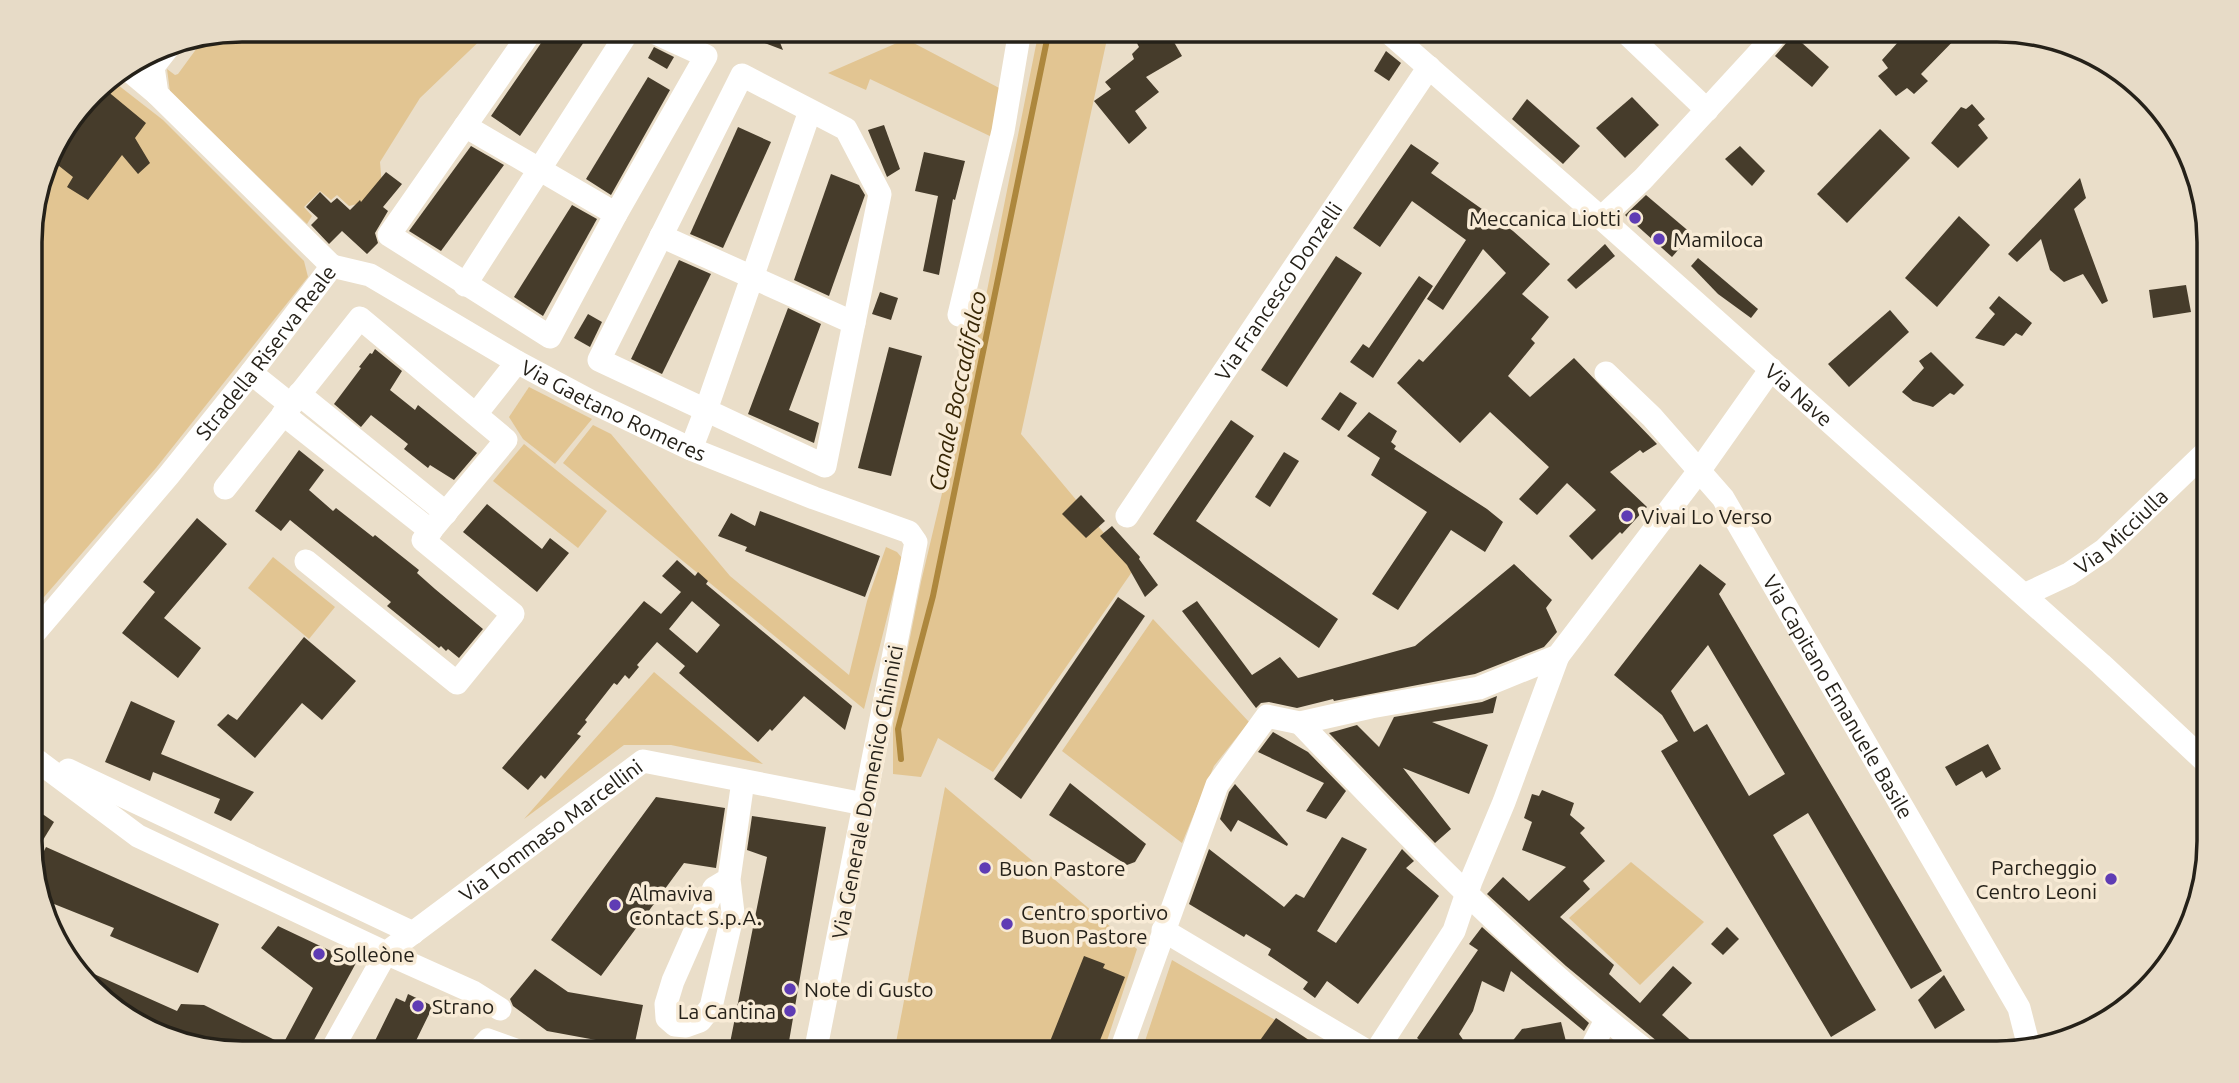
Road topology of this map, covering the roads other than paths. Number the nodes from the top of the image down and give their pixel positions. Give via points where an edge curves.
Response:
1 (524, 42) edge
2 (621, 42) edge
3 (675, 42) edge
4 (1018, 42) edge
5 (1400, 42) edge
6 (1636, 42) edge
7 (1769, 42) edge
8 (158, 61) edge
9 (1429, 67) junction
10 (133, 75) edge
11 (157, 94) junction
12 (810, 110) junction
13 (1707, 110) junction
14 (465, 126) junction
15 (540, 169) junction
16 (616, 214) junction
17 (1601, 218) junction
18 (661, 236) junction
19 (332, 266) junction
20 (752, 277) junction
21 (459, 281) junction
22 (435, 312) junction
23 (959, 315) dead end
24 (854, 323) junction
25 (517, 362) junction
26 (1771, 369) junction
27 (251, 373) junction
28 (1606, 373) dead end
29 (291, 404) junction
30 (706, 410) junction
31 (477, 414) junction
32 (691, 449) junction
33 (2197, 461) edge
34 (1699, 471) junction
35 (225, 488) dead end
36 (446, 513) junction
37 (1127, 516) dead end
38 (431, 531) junction
39 (909, 532) joint
40 (306, 561) dead end
41 (2024, 595) junction
42 (42, 624) edge
43 (1558, 656) junction
44 (1300, 723) junction
45 (2197, 754) edge
46 (42, 759) edge
47 (42, 762) edge
48 (743, 781) junction
49 (863, 804) junction
50 (729, 879) junction
51 (1467, 892) junction
52 (1163, 930) junction
53 (413, 933) junction
54 (386, 953) junction
55 (500, 1009) dead end
56 (1606, 1020) junction
57 (2027, 1038) edge
58 (337, 1041) edge
59 (817, 1041) edge
60 (1124, 1041) edge
61 (1353, 1041) edge
62 (1381, 1041) edge
63 (1595, 1041) edge
64 (1633, 1041) edge

1 - 14 street
2 - 15 street
3 - 16 street via 706,56
4 - 23 street via 1003,131
5 - 9 street, Via Nave
6 - 13 street
7 - 13 street
8 - 11 street via 153,67
9 - 17 street, Via Nave
9 - 37 street, Via Francesco Donzelli
10 - 11 street, Stradella Riserva Reale
11 - 19 street, Stradella Riserva Reale
12 - 18 street via 742,75
12 - 20 street
12 - 24 street via 846,129 880,194
13 - 17 street
14 - 15 street
14 - 21 street via 389,235
15 - 16 street
15 - 21 street
16 - 21 street via 550,337
17 - 26 street, Via Nave
18 - 20 street
18 - 30 street via 599,360
19 - 22 street, Via Gaetano Romeres via 370,275
19 - 27 street, Stradella Riserva Reale
20 - 24 street
20 - 30 street
21 - 22 street
22 - 25 street, Via Gaetano Romeres
24 - 30 street via 825,466
25 - 31 street
25 - 32 street, Via Gaetano Romeres
26 - 34 street
26 - 41 street, Via Nave
27 - 29 street
27 - 42 street, Stradella Riserva Reale
28 - 34 street, Via Capitano Emanuele Basile
29 - 31 street via 360,318
29 - 35 street
29 - 36 street
29 - 38 street
30 - 32 street
31 - 36 street via 506,440
32 - 39 street, Via Gaetano Romeres
33 - 41 street, Via Micciulla via 2104,550 2069,574
34 - 43 street
34 - 57 street, Via Capitano Emanuele Basile via 1723,498 2019,1008
36 - 38 street
38 - 40 street via 424,540 513,614 457,683
39 - 49 street, Via Generale Domenico Chinnici via 916,542 915,554
41 - 45 street, Via Nave
43 - 44 street via 1479,688
43 - 51 street
44 - 51 street
44 - 52 street via 1267,716 1217,785
46 - 53 street
47 - 54 street via 138,836
48 - 49 street, Via Tommaso Marcellini
48 - 50 street
48 - 53 street, Via Tommaso Marcellini via 643,761
49 - 59 street, Via Generale Domenico Chinnici
50 - 50 street via 733,913 711,1007 699,1021 674,1025 667,1018 673,981 713,888
51 - 56 street
51 - 62 street via 1454,932
52 - 60 street
52 - 61 street
53 - 54 street, Via Tommaso Marcellini
54 - 55 street
54 - 58 street
56 - 63 street
56 - 64 street

